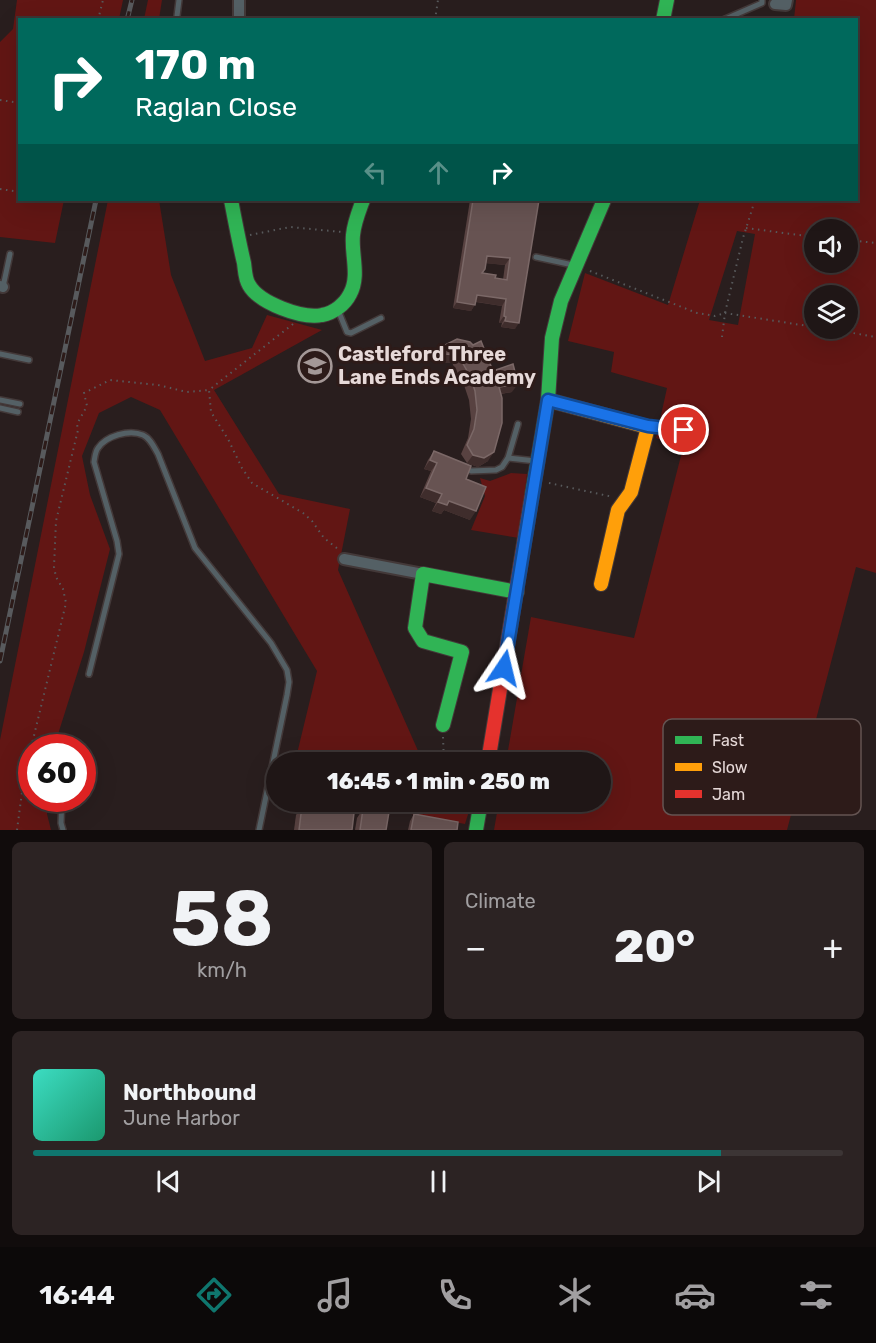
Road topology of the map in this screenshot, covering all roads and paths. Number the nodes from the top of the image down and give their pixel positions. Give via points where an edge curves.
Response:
1 (103, 0) edge
2 (179, 0) edge
3 (238, 0) edge
4 (438, 0) edge
5 (667, 0) edge
6 (762, 0) edge
7 (786, 0) edge
8 (775, 4) dead end
9 (177, 16) dead end
10 (98, 18) edge
11 (240, 18) edge
12 (435, 18) edge
13 (663, 18) edge
14 (728, 18) edge
15 (0, 100) edge
16 (18, 103) edge
17 (0, 189) edge
18 (18, 192) edge
19 (231, 201) edge
20 (363, 201) edge
21 (604, 201) edge
22 (755, 201) edge
23 (746, 228) junction
24 (354, 233) junction
25 (804, 236) edge
26 (238, 238) junction
27 (858, 241) edge
28 (876, 243) edge
29 (10, 254) dead end
30 (537, 257) dead end
31 (576, 266) junction
32 (2, 286) edge
33 (337, 309) junction
34 (725, 314) junction
35 (304, 315) junction
36 (381, 318) dead end
37 (804, 326) edge
38 (858, 334) edge
39 (722, 337) dead end
40 (876, 337) edge
41 (0, 354) edge
42 (29, 360) dead end
43 (209, 390) junction
44 (0, 400) edge
45 (548, 400) junction
46 (20, 404) dead end
47 (0, 408) edge
48 (18, 412) dead end
49 (518, 424) dead end
50 (648, 426) junction
51 (684, 430) dead end
52 (508, 458) junction
53 (538, 461) junction
54 (458, 462) edge
55 (535, 480) junction
56 (625, 500) junction
57 (344, 559) joint
58 (423, 574) junction
59 (601, 584) dead end
60 (517, 592) junction
61 (89, 674) dead end
62 (443, 725) joint
63 (442, 752) edge
64 (490, 752) edge
65 (61, 812) edge
66 (479, 812) edge
67 (17, 830) edge
68 (63, 830) edge
69 (259, 830) edge
70 (476, 830) edge

1 - 10 path
2 - 9 lane
3 - 11 street
4 - 12 path
5 - 13 street
6 - 14 lane
7 - 8 street via 786,5
15 - 16 path
17 - 18 path
19 - 26 street
20 - 24 street
21 - 31 street
22 - 23 path
23 - 25 path
23 - 34 path
24 - 26 path via 290,227
24 - 33 street via 354,286
26 - 35 street via 248,284 256,295
27 - 28 path
29 - 32 lane
30 - 31 lane
31 - 34 path via 697,313
31 - 45 street via 561,301 552,338
33 - 35 street via 324,316
33 - 36 lane via 351,333
34 - 37 path
34 - 39 path
35 - 43 path
38 - 40 path
41 - 42 lane
43 - 57 path via 211,412 252,483 303,513
43 - 67 path via 187,392 110,380 84,393 87,406 77,424 56,521 54,567 66,603 24,777
44 - 46 lane
45 - 50 street
45 - 53 street
47 - 48 lane
49 - 52 lane
50 - 51 lane
50 - 56 street via 631,492
52 - 53 lane
52 - 54 lane via 496,470 471,471
53 - 55 street
55 - 56 path
55 - 60 street
56 - 59 street via 618,510
57 - 58 street
58 - 60 street
58 - 62 street via 415,628 423,641 462,652
60 - 64 street
61 - 69 lane via 119,554 94,462 96,449 118,435 135,433 144,435 158,454 195,548 271,643 287,670 287,695
62 - 63 path
65 - 68 lane
66 - 70 street

